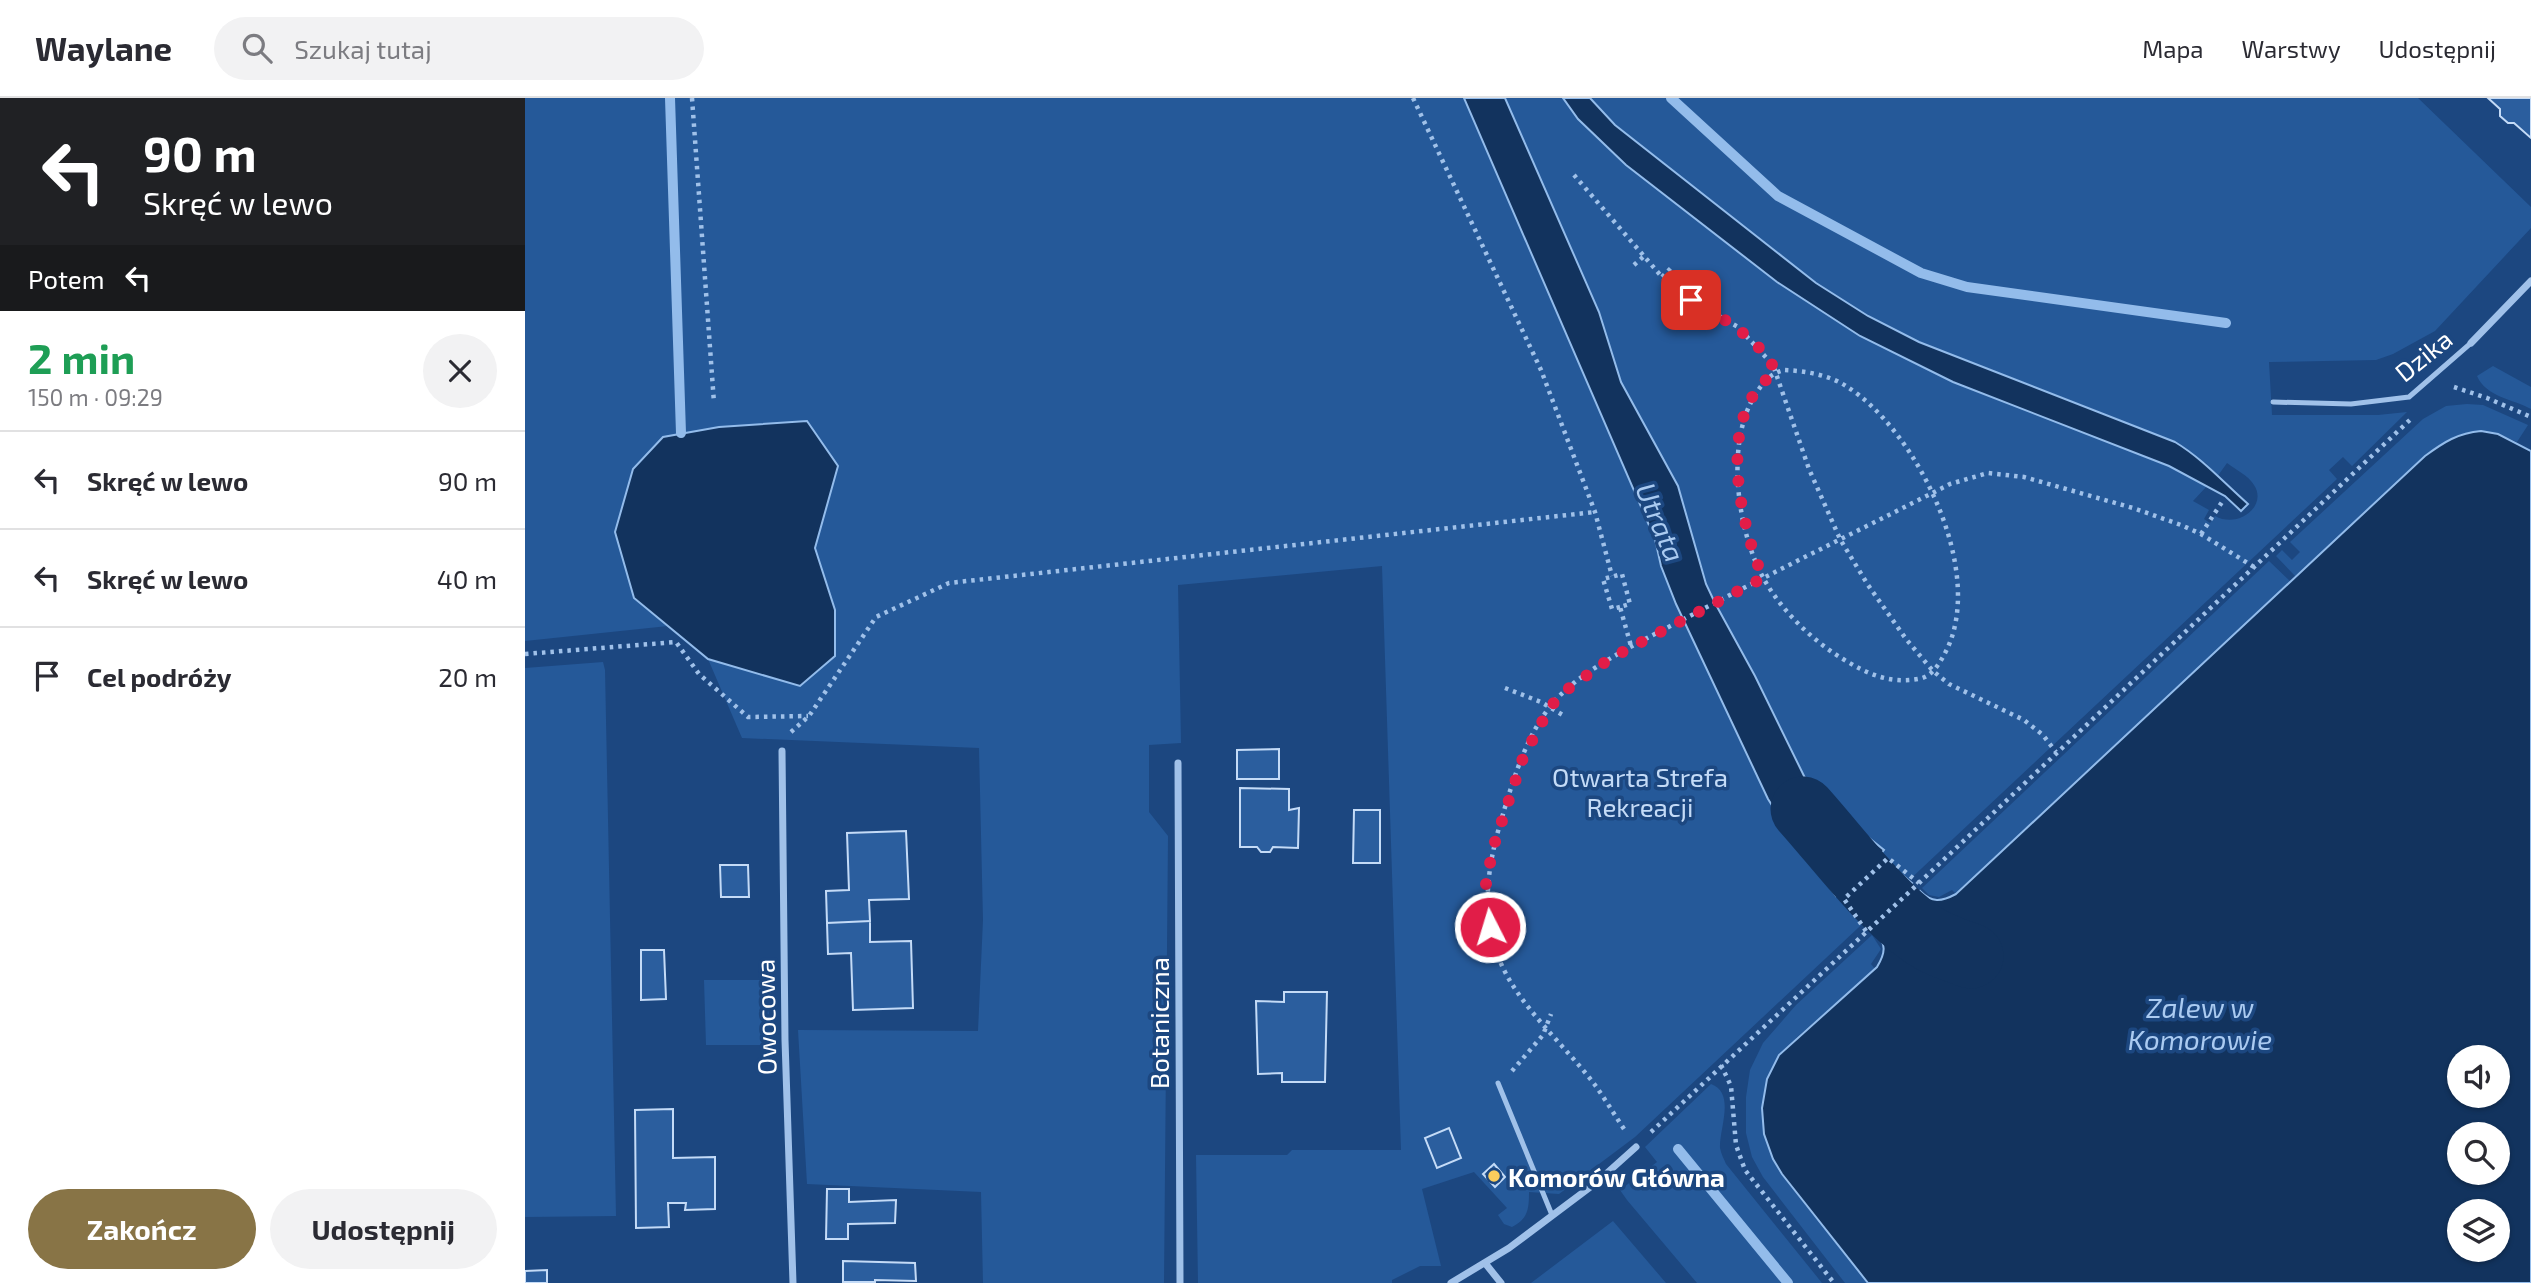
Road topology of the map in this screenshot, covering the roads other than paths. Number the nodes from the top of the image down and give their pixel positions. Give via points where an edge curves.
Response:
1 (2531, 281) edge
2 (2471, 343) joint
3 (2273, 402) dead end
4 (782, 751) road end
5 (1178, 763) dead end
6 (1498, 1083) road end
7 (1636, 1147) road end
8 (1552, 1216) junction
9 (1485, 1263) junction
10 (793, 1283) edge
11 (1180, 1283) edge
12 (1451, 1283) edge
13 (1501, 1283) edge

1 - 2 street, Dzika
2 - 3 lane, Dzika via 2409,397 2351,404
4 - 10 street, Owocowa
5 - 11 street, Botaniczna
6 - 8 lane
7 - 8 street
8 - 9 street
9 - 12 street
9 - 13 street

